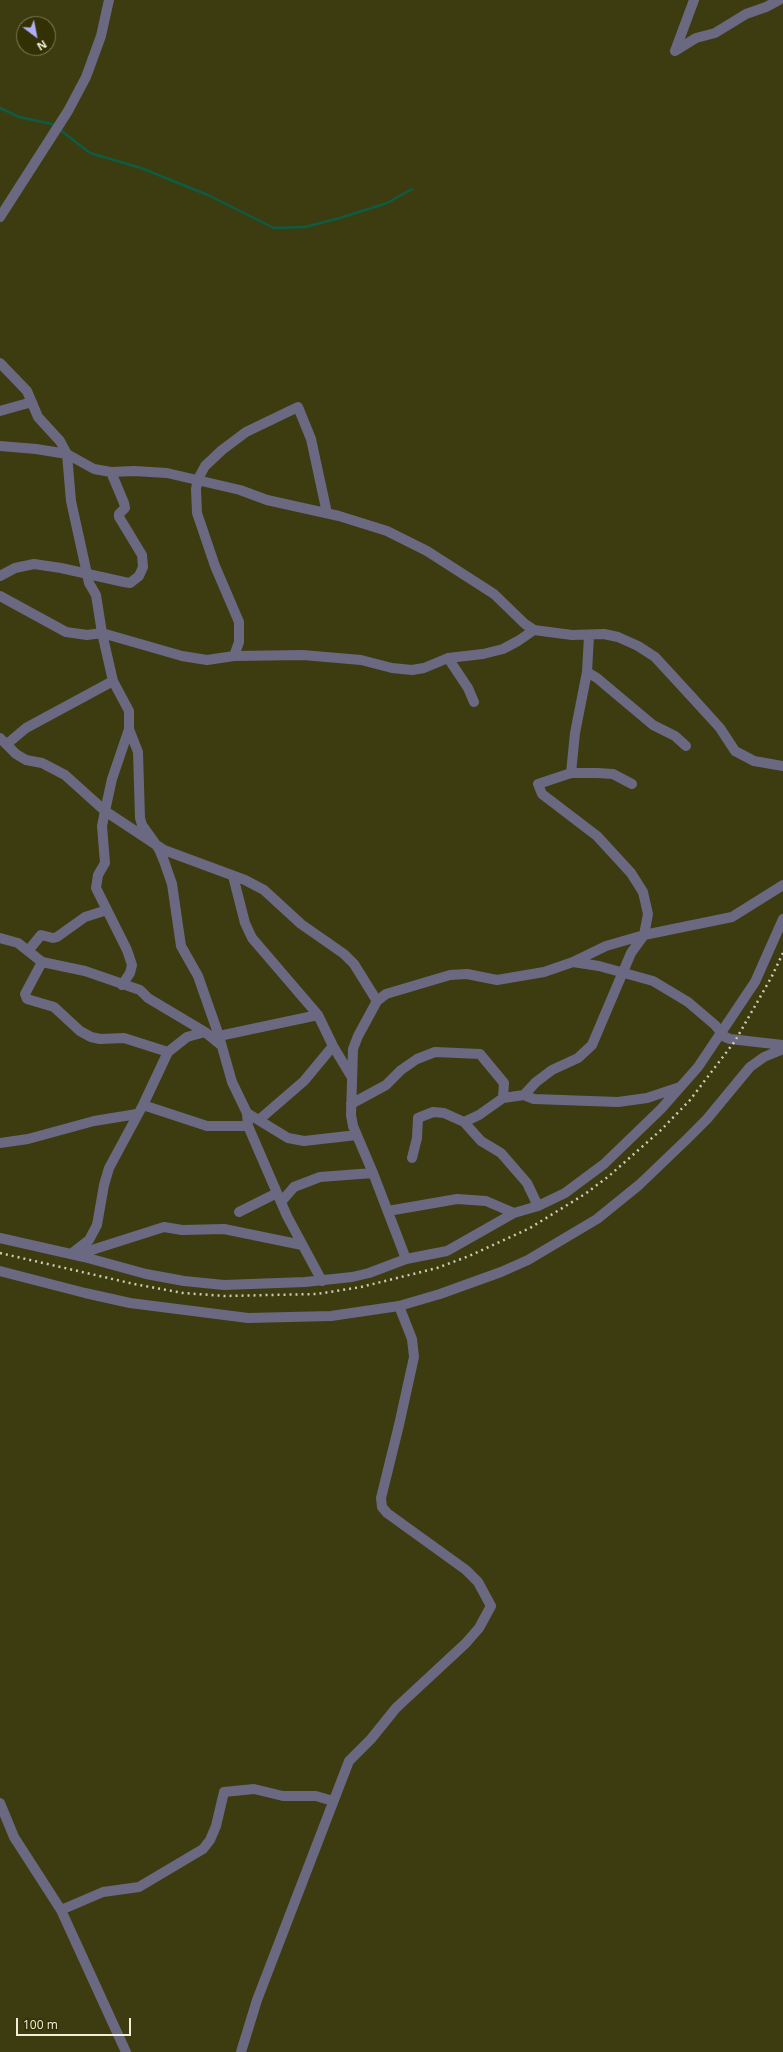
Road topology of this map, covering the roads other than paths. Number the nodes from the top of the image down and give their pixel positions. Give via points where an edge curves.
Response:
1 (110, 0) edge
2 (694, 0) edge
3 (779, 0) edge
4 (0, 217) edge
5 (0, 363) edge
6 (32, 402) junction
7 (0, 411) edge
8 (0, 446) edge
9 (67, 454) junction
10 (111, 472) junction
11 (198, 479) junction
12 (328, 513) junction
13 (88, 575) junction
14 (0, 576) edge
15 (0, 596) edge
16 (534, 630) junction
17 (102, 633) junction
18 (589, 636) junction
19 (234, 656) junction
20 (448, 658) junction
21 (587, 672) junction
22 (113, 681) junction
23 (474, 702) dead end
24 (129, 729) junction
25 (4, 741) edge
26 (686, 746) dead end
27 (783, 766) edge
28 (571, 773) junction
29 (632, 784) dead end
30 (105, 811) junction
31 (155, 843) junction
32 (233, 876) junction
33 (783, 885) edge
34 (108, 910) junction
35 (783, 919) edge
36 (644, 935) junction
37 (0, 938) edge
38 (28, 951) junction
39 (42, 962) junction
40 (573, 962) junction
41 (624, 973) junction
42 (122, 985) junction
43 (377, 1001) junction
44 (318, 1016) junction
45 (205, 1032) junction
46 (721, 1032) junction
47 (220, 1040) junction
48 (783, 1045) edge
49 (333, 1046) junction
50 (783, 1049) edge
51 (168, 1052) junction
52 (351, 1076) junction
53 (680, 1087) junction
54 (524, 1095) junction
55 (503, 1098) junction
56 (351, 1104) junction
57 (144, 1105) junction
58 (247, 1113) junction
59 (137, 1114) junction
60 (260, 1119) junction
61 (464, 1122) junction
62 (248, 1126) junction
63 (357, 1134) junction
64 (0, 1143) edge
65 (412, 1158) dead end
66 (373, 1173) junction
67 (279, 1197) junction
68 (538, 1206) junction
69 (388, 1211) junction
70 (239, 1212) dead end
71 (514, 1213) junction
72 (0, 1238) edge
73 (302, 1245) junction
74 (74, 1255) junction
75 (406, 1259) junction
76 (0, 1272) edge
77 (322, 1281) junction
78 (399, 1306) junction
79 (333, 1801) junction
80 (0, 1803) edge
81 (61, 1910) junction
82 (126, 2052) edge
83 (241, 2052) edge

1 - 4 street via 101,36 86,77
2 - 3 street via 675,51 696,38 715,33 746,14
5 - 6 street via 18,380
6 - 7 street
6 - 9 street via 38,418 60,441
8 - 9 street
9 - 10 street via 94,469
9 - 13 street via 71,501
10 - 11 street via 168,473
10 - 13 street via 124,503 125,508 119,514 120,517 142,555 143,567 139,576 130,583
11 - 12 street via 267,500
11 - 12 street via 205,466 246,432 298,406 311,439
11 - 19 street via 197,513 201,527 239,622 239,642
12 - 16 street via 387,531 426,551 494,594
13 - 14 street via 34,564 15,568
13 - 17 street via 89,583 96,595
15 - 17 street via 66,632 87,635
16 - 18 street
16 - 20 street via 503,648 483,654
17 - 19 street via 182,656 207,660
17 - 22 street
18 - 21 street
18 - 27 street via 604,634 618,637 649,654 699,704 720,728 735,751 754,761
19 - 20 street via 308,655 361,660 412,670
20 - 23 street
21 - 26 street via 653,724 675,736
21 - 28 street via 575,733
22 - 24 street via 129,711
22 - 25 street
24 - 30 street via 112,779
24 - 31 street via 138,752 140,818
25 - 30 street via 26,760 42,763 65,775
28 - 29 street via 613,774
28 - 36 street via 538,784 542,794 597,836 631,873 646,902 648,914
30 - 31 street
30 - 34 street via 102,826 105,863 98,875 96,888
31 - 32 street via 164,850
31 - 47 street via 172,884 181,946 198,976
32 - 43 street via 264,890 301,924 344,954 354,964
32 - 44 street via 245,923 252,938
33 - 36 street via 732,917
34 - 38 street via 85,917 57,937 41,935
34 - 42 street via 132,965
35 - 46 street via 755,982
36 - 40 street via 606,946
36 - 41 street via 631,953
37 - 38 street via 18,943
38 - 39 street
39 - 42 street via 85,972
39 - 51 street via 25,994 27,999 54,1007 80,1032 91,1037 124,1038
40 - 41 street
40 - 43 street via 544,972 497,980 467,974 450,975 386,994
41 - 46 street via 653,981 688,1002
41 - 54 street via 592,1045 578,1058 552,1070
42 - 45 street via 140,990 161,1006
43 - 52 street via 353,1049
44 - 47 street
44 - 49 street
45 - 47 street
45 - 51 street via 187,1037
46 - 48 street via 724,1037 734,1041
46 - 53 street via 698,1067
47 - 58 street via 232,1082
49 - 52 street
49 - 60 street via 304,1081
50 - 78 street via 764,1057 750,1067 686,1140 639,1185 597,1219 528,1260 501,1272
51 - 57 street
52 - 56 street
53 - 54 street via 647,1098 618,1102 534,1099
53 - 68 street via 604,1164 565,1193
54 - 55 street
55 - 56 street via 504,1083 480,1054 435,1052 416,1059 386,1085
55 - 61 street
56 - 63 street via 351,1115
57 - 59 street
57 - 62 street via 207,1126
58 - 60 street
58 - 62 street
59 - 64 street via 94,1121 28,1139
59 - 74 street via 109,1168 97,1225 89,1240
60 - 63 street via 288,1138 304,1141
61 - 65 street via 444,1113 433,1112 418,1118
61 - 68 street via 481,1141 501,1153 511,1163 527,1183
62 - 67 street
63 - 66 street
66 - 67 street via 320,1177 294,1187
66 - 69 street
67 - 70 street
67 - 73 street
68 - 71 street
69 - 71 street via 457,1199 486,1201
69 - 75 street
71 - 75 street via 447,1251
72 - 74 street
73 - 74 street via 224,1229 182,1230 164,1227
73 - 77 street
74 - 77 street via 184,1281 224,1285
75 - 77 street via 369,1273
76 - 78 street via 130,1302 248,1318 331,1316
78 - 79 street via 412,1339 414,1357 381,1498 382,1507 386,1513 466,1570 478,1582 491,1606 480,1628 396,1708 349,1761
79 - 81 street via 316,1796 287,1796 254,1789 224,1792 216,1826 203,1849 139,1887 103,1892
79 - 83 street
80 - 81 street via 18,1843
81 - 82 street

